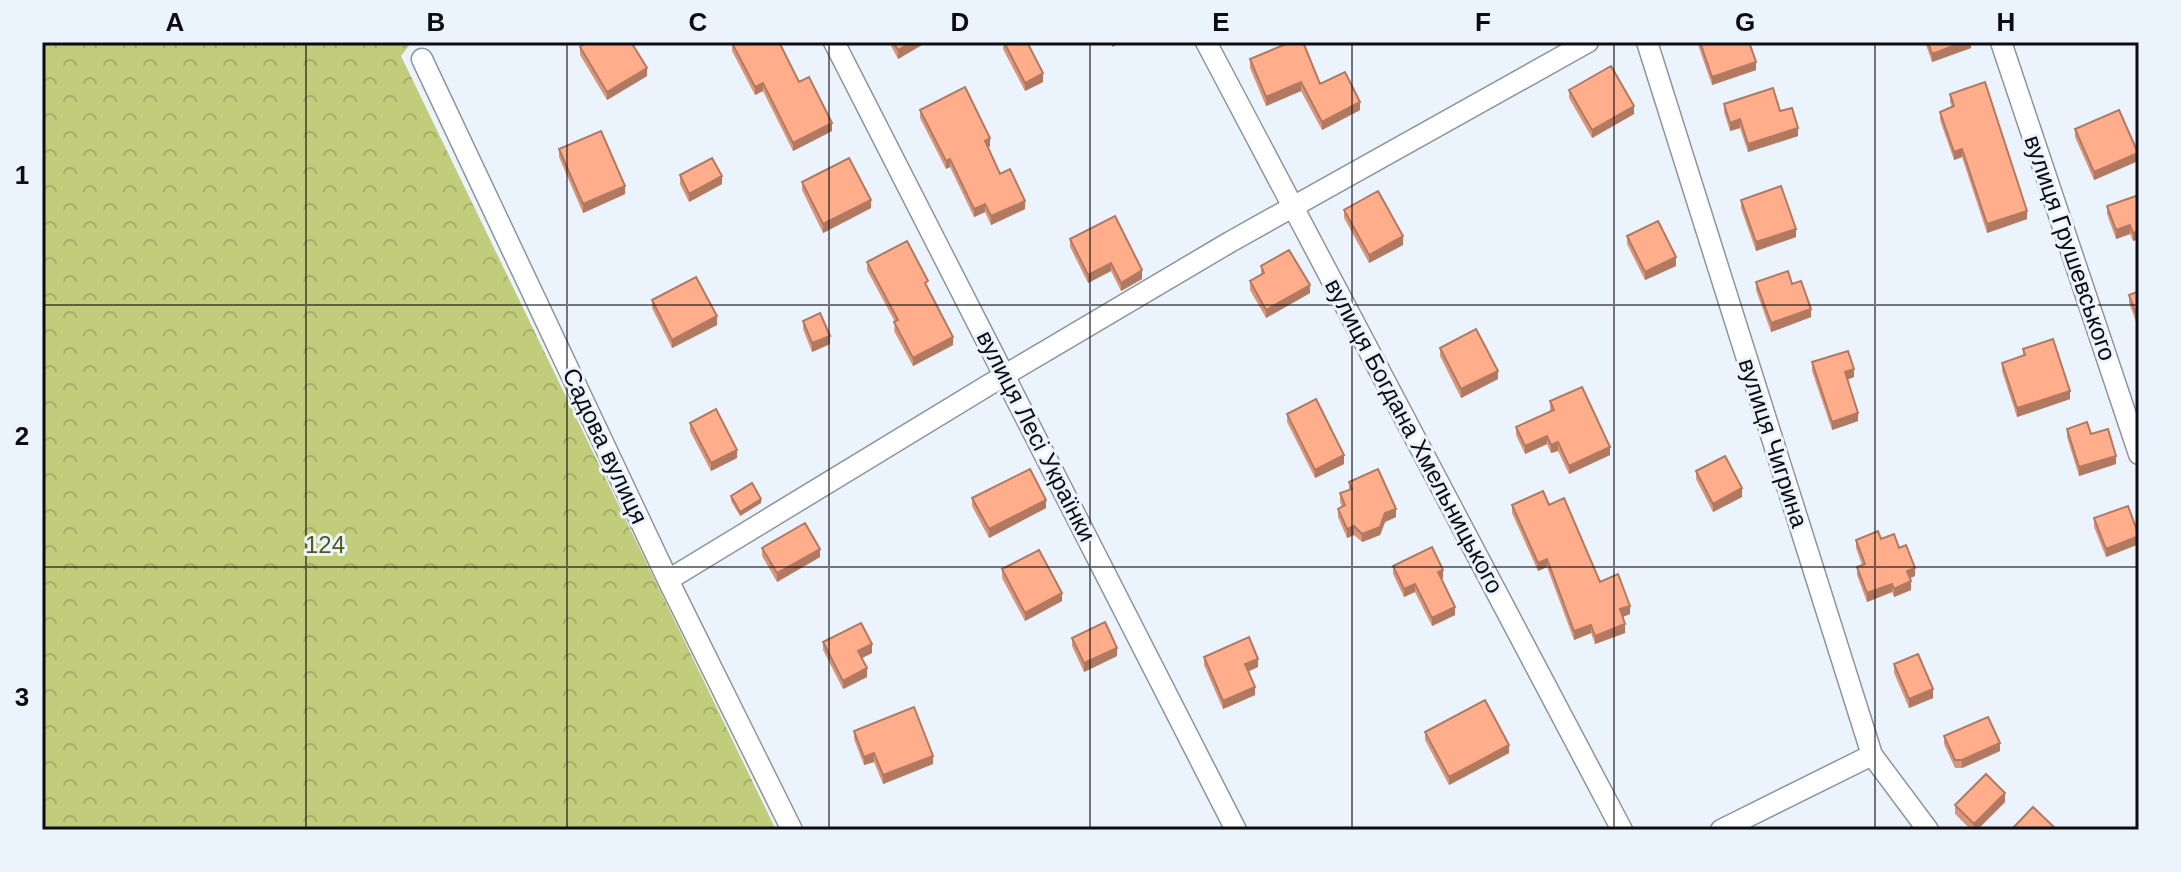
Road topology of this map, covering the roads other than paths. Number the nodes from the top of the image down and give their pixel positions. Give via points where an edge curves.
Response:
1 (834, 42) edge
2 (1206, 42) edge
3 (1588, 42) edge
4 (1647, 42) edge
5 (2001, 42) edge
6 (422, 59) dead end
7 (1293, 207) junction
8 (1005, 375) junction
9 (2139, 454) edge
10 (668, 580) junction
11 (1872, 755) junction
12 (792, 830) edge
13 (1236, 830) edge
14 (1622, 830) edge
15 (1721, 830) edge
16 (1928, 830) edge

1 - 8 street, вулиця Лесі Українки
2 - 7 street, вулиця Богдана Хмельницького
3 - 7 street
4 - 11 street, вулиця Чигрина
5 - 9 street, вулиця Грушевського
6 - 10 street, Садова вулиця
7 - 8 street
7 - 14 street, вулиця Богдана Хмельницького
8 - 10 street
8 - 13 street, вулиця Лесі Українки
10 - 12 street, Садова вулиця
11 - 15 street
11 - 16 street, вулиця Чигрина

